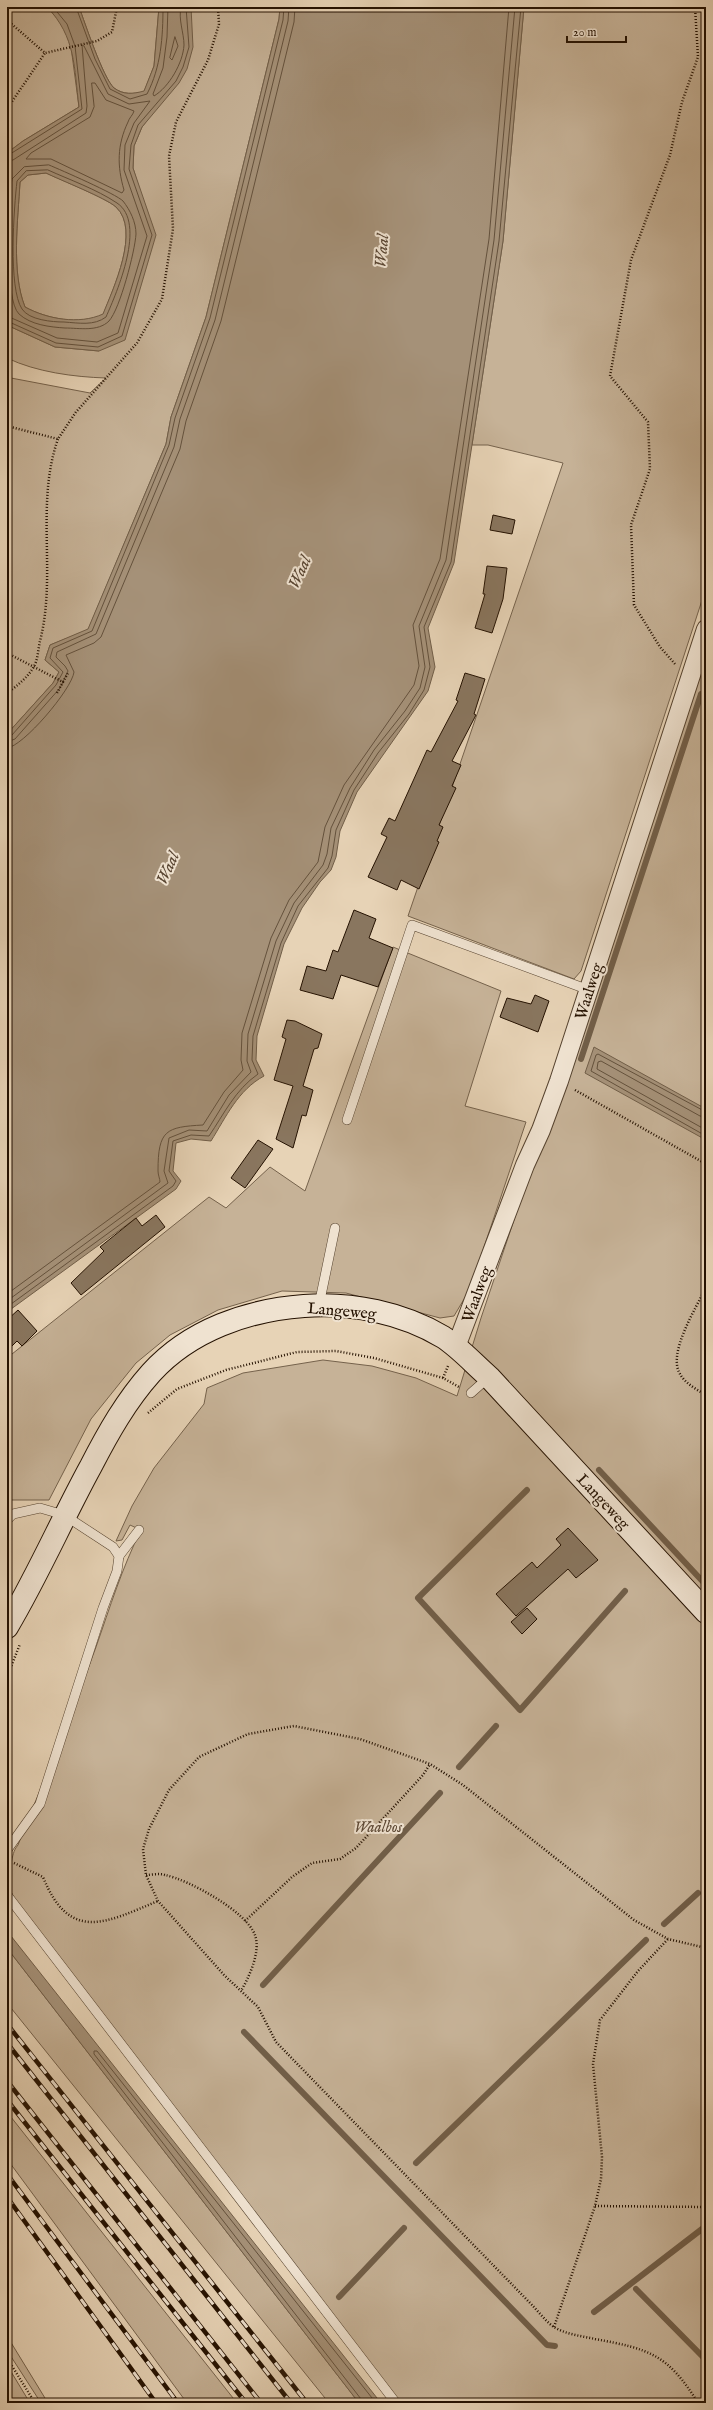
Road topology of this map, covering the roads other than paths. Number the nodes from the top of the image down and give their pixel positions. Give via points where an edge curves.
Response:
1 (706, 629) edge
2 (589, 990) junction
3 (347, 1120) dead end
4 (335, 1228) dead end
5 (319, 1305) junction
6 (456, 1347) junction
7 (489, 1377) junction
8 (471, 1393) dead end
9 (64, 1515) junction
10 (7, 1520) edge
11 (139, 1530) dead end
12 (119, 1556) junction
13 (706, 1612) edge
14 (7, 1627) edge
15 (7, 1850) edge
16 (7, 1895) edge
17 (396, 2403) edge

1 - 2 street, Waalweg via 660,764
2 - 3 lane via 412,924
2 - 6 street, Waalweg via 541,1130 525,1165
4 - 5 lane
5 - 6 main road, Langeweg via 358,1308 394,1316 426,1328
5 - 9 main road, Langeweg via 276,1309 214,1327 184,1345 157,1367 130,1398
6 - 7 main road, Langeweg
7 - 8 lane
7 - 13 main road, Langeweg
9 - 10 lane via 40,1508 13,1514
9 - 12 lane via 113,1547
9 - 14 main road, Langeweg
11 - 12 lane
12 - 15 lane via 117,1571 40,1804
16 - 17 lane

